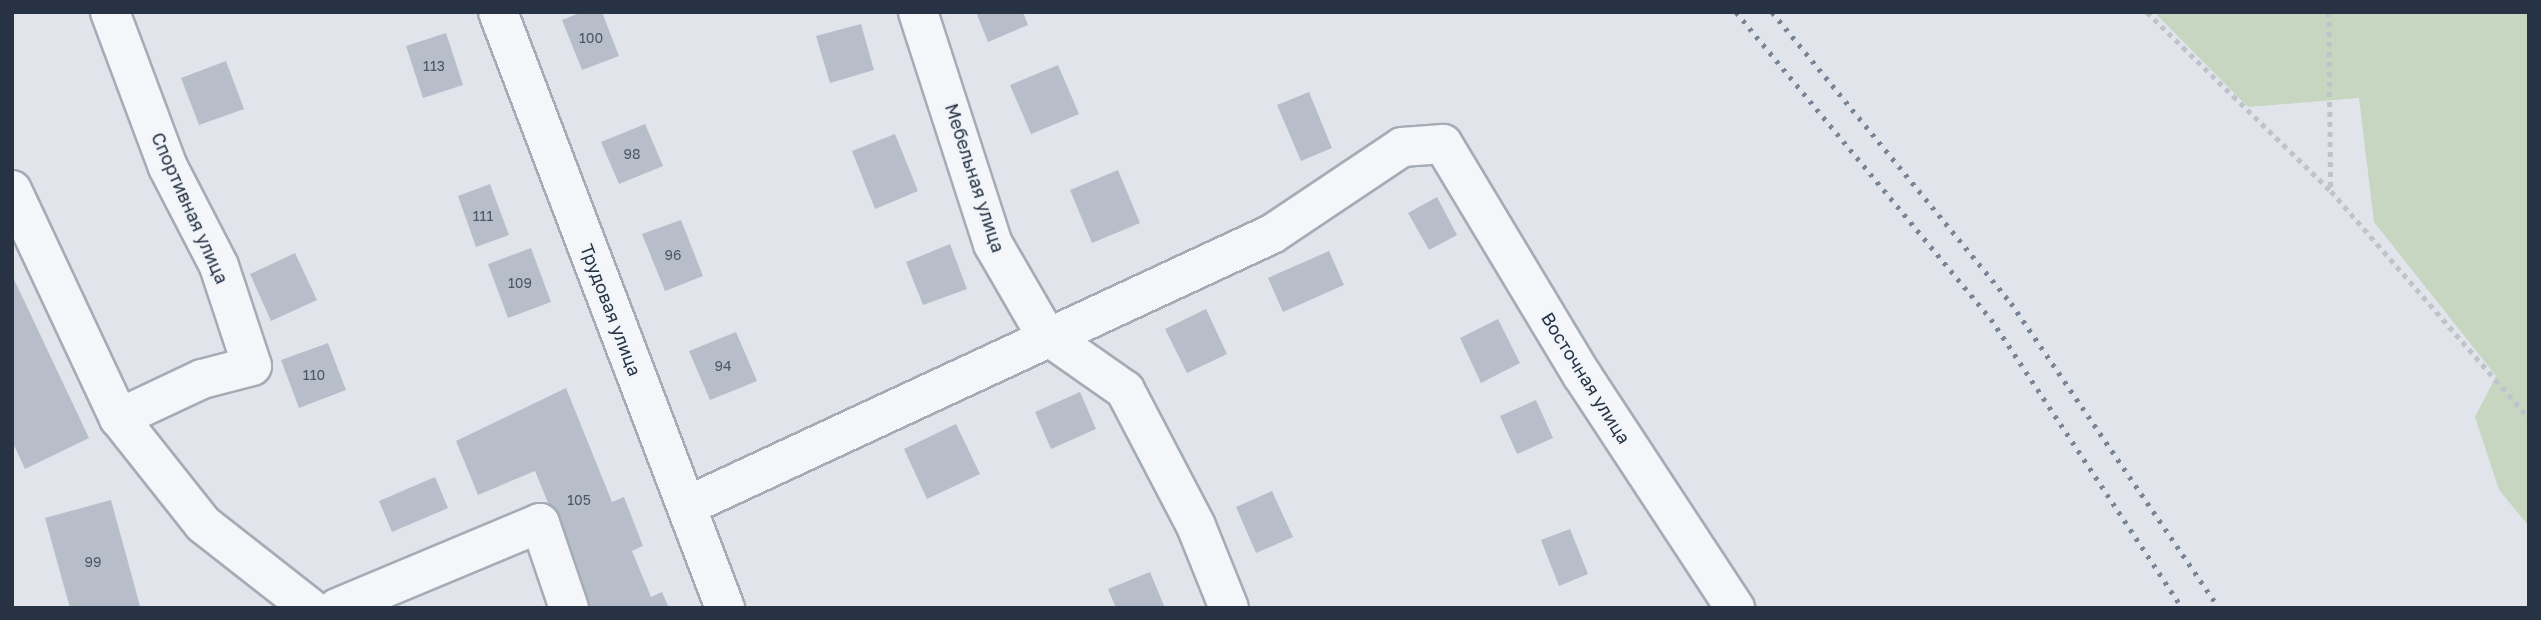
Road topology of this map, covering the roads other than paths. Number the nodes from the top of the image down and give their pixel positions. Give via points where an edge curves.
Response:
1 (110, 12) edge
2 (498, 12) edge
3 (918, 12) edge
4 (12, 190) edge
5 (1045, 334) junction
6 (119, 418) junction
7 (689, 505) junction
8 (310, 608) edge
9 (337, 608) edge
10 (569, 608) edge
11 (725, 608) edge
12 (1228, 608) edge
13 (1735, 608) edge

1 - 6 street, Спортивная улица via 168,167 219,266 252,366 202,379
2 - 7 street, Трудовая улица
3 - 5 street, Мебельная улица via 993,244
4 - 6 street
5 - 7 street
5 - 12 street, Мебельная улица via 1125,390 1196,526
5 - 13 street, Восточная улица via 1272,234 1402,147 1443,144 1582,375
6 - 8 street via 203,524
7 - 11 street, Трудовая улица
9 - 10 street via 540,523

